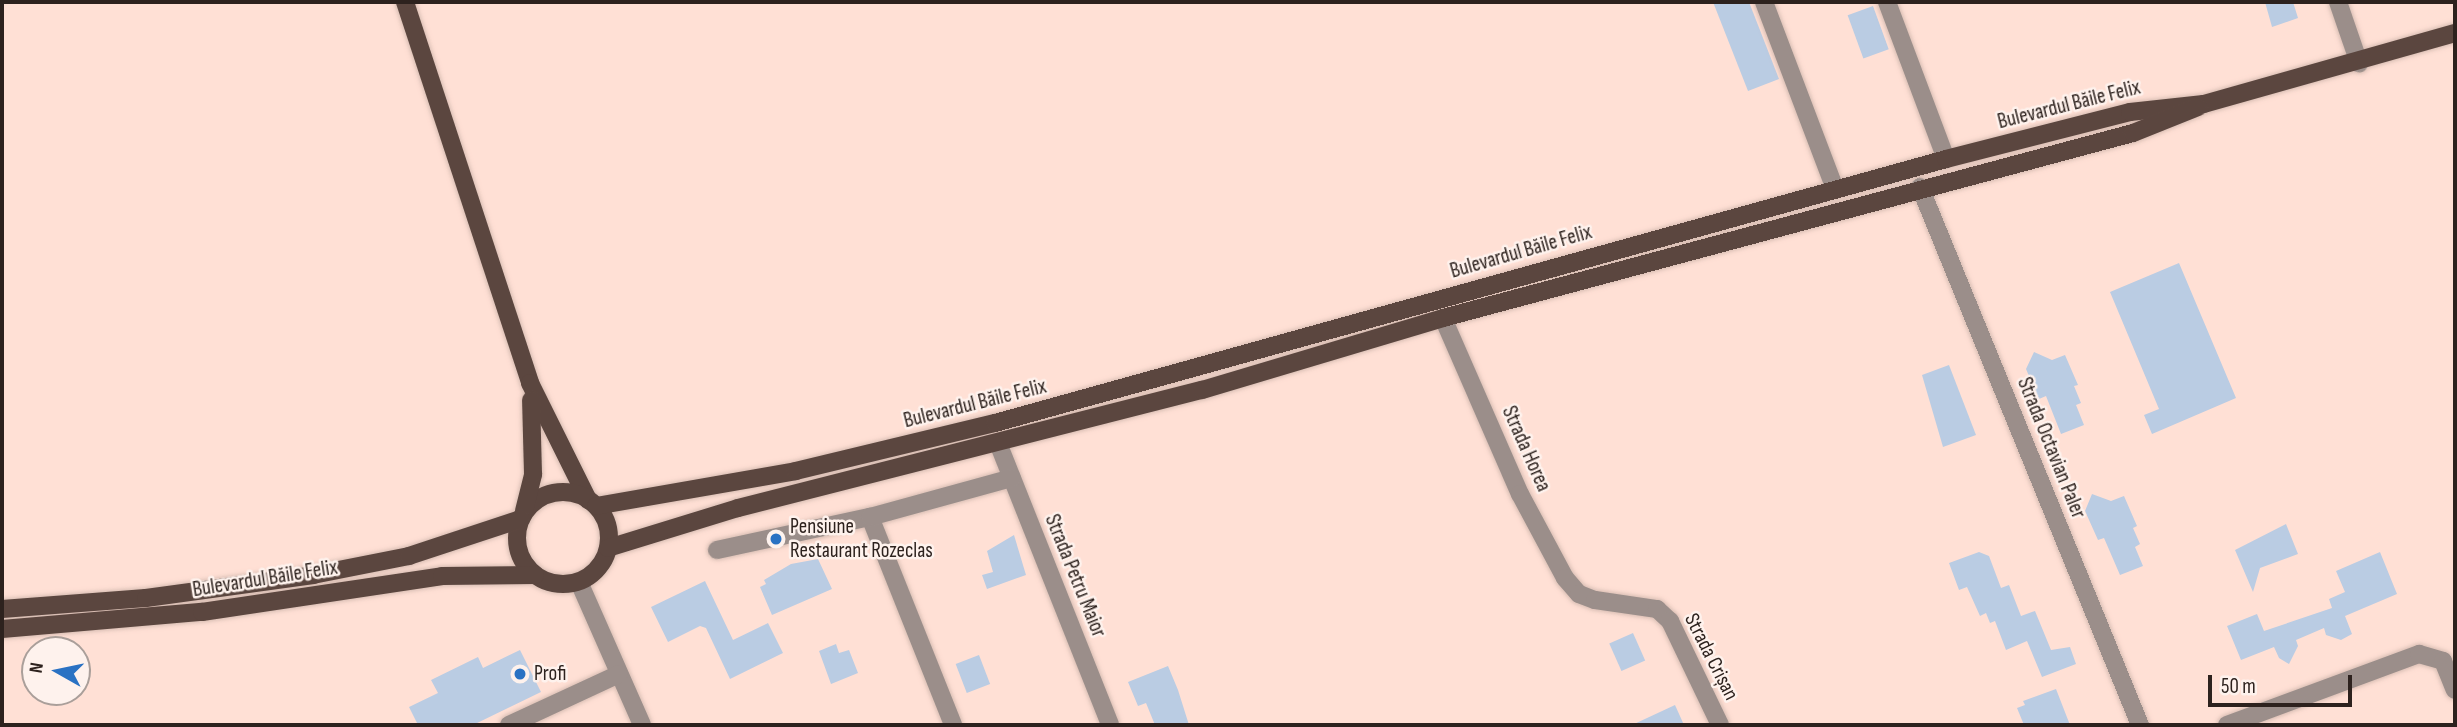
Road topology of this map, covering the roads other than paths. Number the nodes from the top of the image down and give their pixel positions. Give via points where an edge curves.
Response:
1 (405, 2) edge
2 (1763, 2) edge
3 (1887, 2) edge
4 (2338, 2) edge
5 (2455, 33) edge
6 (2359, 63) junction
7 (2204, 104) junction
8 (1946, 159) junction
9 (1920, 187) junction
10 (1835, 189) junction
11 (1443, 318) junction
12 (530, 383) junction
13 (998, 443) junction
14 (1012, 478) junction
15 (592, 503) junction
16 (522, 517) junction
17 (870, 517) junction
18 (608, 548) junction
19 (717, 550) dead end
20 (535, 575) junction
21 (579, 582) junction
22 (1579, 594) joint
23 (2, 609) edge
24 (2, 629) edge
25 (619, 674) junction
26 (2455, 690) edge
27 (509, 725) edge
28 (642, 725) edge
29 (953, 725) edge
30 (1110, 725) edge
31 (1720, 725) edge
32 (2140, 725) edge
33 (2227, 725) edge

1 - 12 main road
2 - 10 street
3 - 8 street
4 - 6 street
5 - 6 main road, Bulevardul Băile Felix
6 - 7 main road, Bulevardul Băile Felix
7 - 8 main road, Bulevardul Băile Felix via 2130,112
7 - 9 main road, Bulevardul Băile Felix via 2157,126
8 - 10 main road, Bulevardul Băile Felix
9 - 11 main road, Bulevardul Băile Felix
9 - 32 street, Strada Octavian Paler
10 - 15 main road, Bulevardul Băile Felix via 1207,368 995,423 783,474
11 - 13 main road, Bulevardul Băile Felix via 1202,390
11 - 22 street, Strada Horea via 1520,494 1565,578
12 - 15 main road
12 - 16 main road via 533,474
13 - 14 street, Strada Petru Maior
13 - 18 main road, Bulevardul Băile Felix via 727,511
14 - 17 street
14 - 30 street, Strada Petru Maior
15 - 16 main road via 574,492 551,493 533,502
15 - 18 main road via 607,525
16 - 20 main road via 520,555
16 - 23 main road, Bulevardul Băile Felix via 409,556 313,575 160,596
17 - 19 street
17 - 29 street
18 - 21 main road via 598,569
20 - 21 main road via 556,584
20 - 24 main road, Bulevardul Băile Felix via 442,576 202,612
21 - 25 street
22 - 31 street, Strada Crișan via 1657,609 1670,621
25 - 27 street
25 - 28 street
26 - 33 street via 2442,661 2432,654 2419,654

